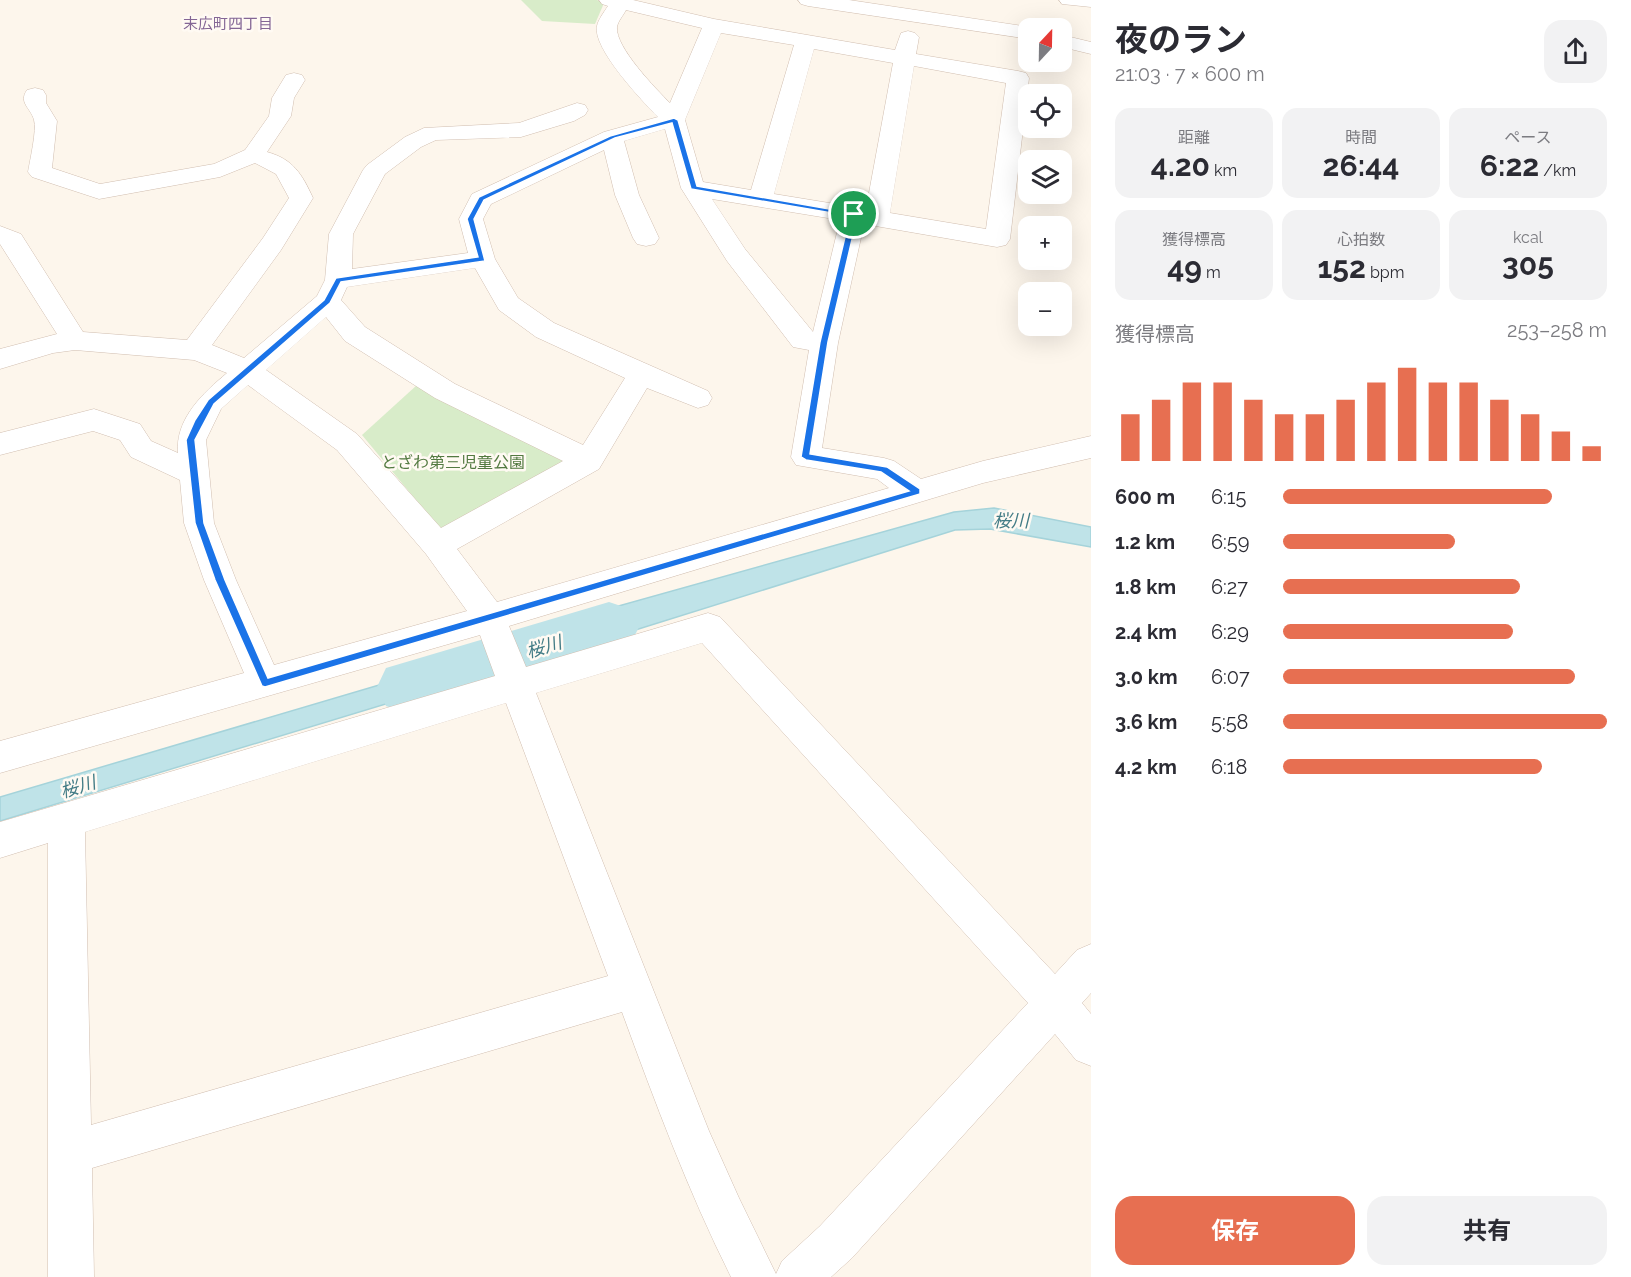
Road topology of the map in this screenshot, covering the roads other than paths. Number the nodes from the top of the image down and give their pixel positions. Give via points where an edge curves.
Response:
1 (808, 0) edge
2 (1069, 0) edge
3 (1091, 1) edge
4 (614, 2) edge
5 (913, 8) edge
6 (714, 25) junction
7 (1018, 31) edge
8 (806, 40) junction
9 (1072, 43) edge
10 (1091, 48) edge
11 (905, 59) junction
12 (294, 80) dead end
13 (35, 95) dead end
14 (577, 110) dead end
15 (674, 120) junction
16 (612, 137) junction
17 (253, 155) junction
18 (693, 188) junction
19 (761, 199) junction
20 (866, 216) junction
21 (0, 234) edge
22 (646, 238) dead end
23 (482, 259) junction
24 (333, 291) junction
25 (75, 341) junction
26 (824, 342) junction
27 (194, 350) junction
28 (0, 359) edge
29 (249, 371) junction
30 (641, 374) junction
31 (698, 398) dead end
32 (0, 444) edge
33 (1091, 447) edge
34 (589, 461) junction
35 (192, 473) junction
36 (917, 492) junction
37 (437, 545) junction
38 (493, 625) junction
39 (514, 677) junction
40 (265, 683) junction
41 (0, 757) edge
42 (66, 820) junction
43 (0, 840) edge
44 (1091, 964) edge
45 (632, 989) junction
46 (1055, 1003) junction
47 (1091, 1045) edge
48 (68, 1154) junction
49 (70, 1277) edge
50 (755, 1277) edge
51 (798, 1277) edge

1 - 5 street
2 - 3 street
4 - 6 street
4 - 15 street via 607,35 634,80
5 - 7 street
5 - 11 street
6 - 8 street
6 - 15 street
8 - 11 street
8 - 19 street
9 - 10 street
11 - 20 street
11 - 20 street via 1018,78 997,239
12 - 17 street via 283,98 280,116
13 - 17 street via 35,103 46,121 40,172 99,192 220,170
14 - 24 street via 521,130 432,133 375,170 341,234
15 - 16 street
15 - 18 street
16 - 22 street via 627,195
16 - 23 street via 482,199 471,219
17 - 27 street via 289,171 301,198 273,244
18 - 19 street
18 - 26 street via 736,255 803,339
19 - 20 street
20 - 26 street
21 - 25 street via 12,240
23 - 24 street
23 - 30 street via 508,304 545,330
24 - 29 street
24 - 34 street via 355,334 445,392
25 - 27 street
25 - 28 street
26 - 36 street via 806,457 884,470
27 - 29 street
29 - 35 street via 211,402 199,420 191,440
29 - 37 street via 347,442
30 - 31 street
30 - 34 street
32 - 35 street via 94,420 130,432 141,449
33 - 36 street via 1035,458
34 - 37 street
35 - 40 street via 203,532
36 - 38 street
37 - 38 street
38 - 39 street
38 - 40 street
39 - 42 street
39 - 45 street
39 - 46 street via 708,627
40 - 41 street
42 - 43 street
42 - 48 street
44 - 46 street
45 - 48 street
45 - 50 street via 691,1140
46 - 47 street
46 - 51 street via 836,1242
48 - 49 street

